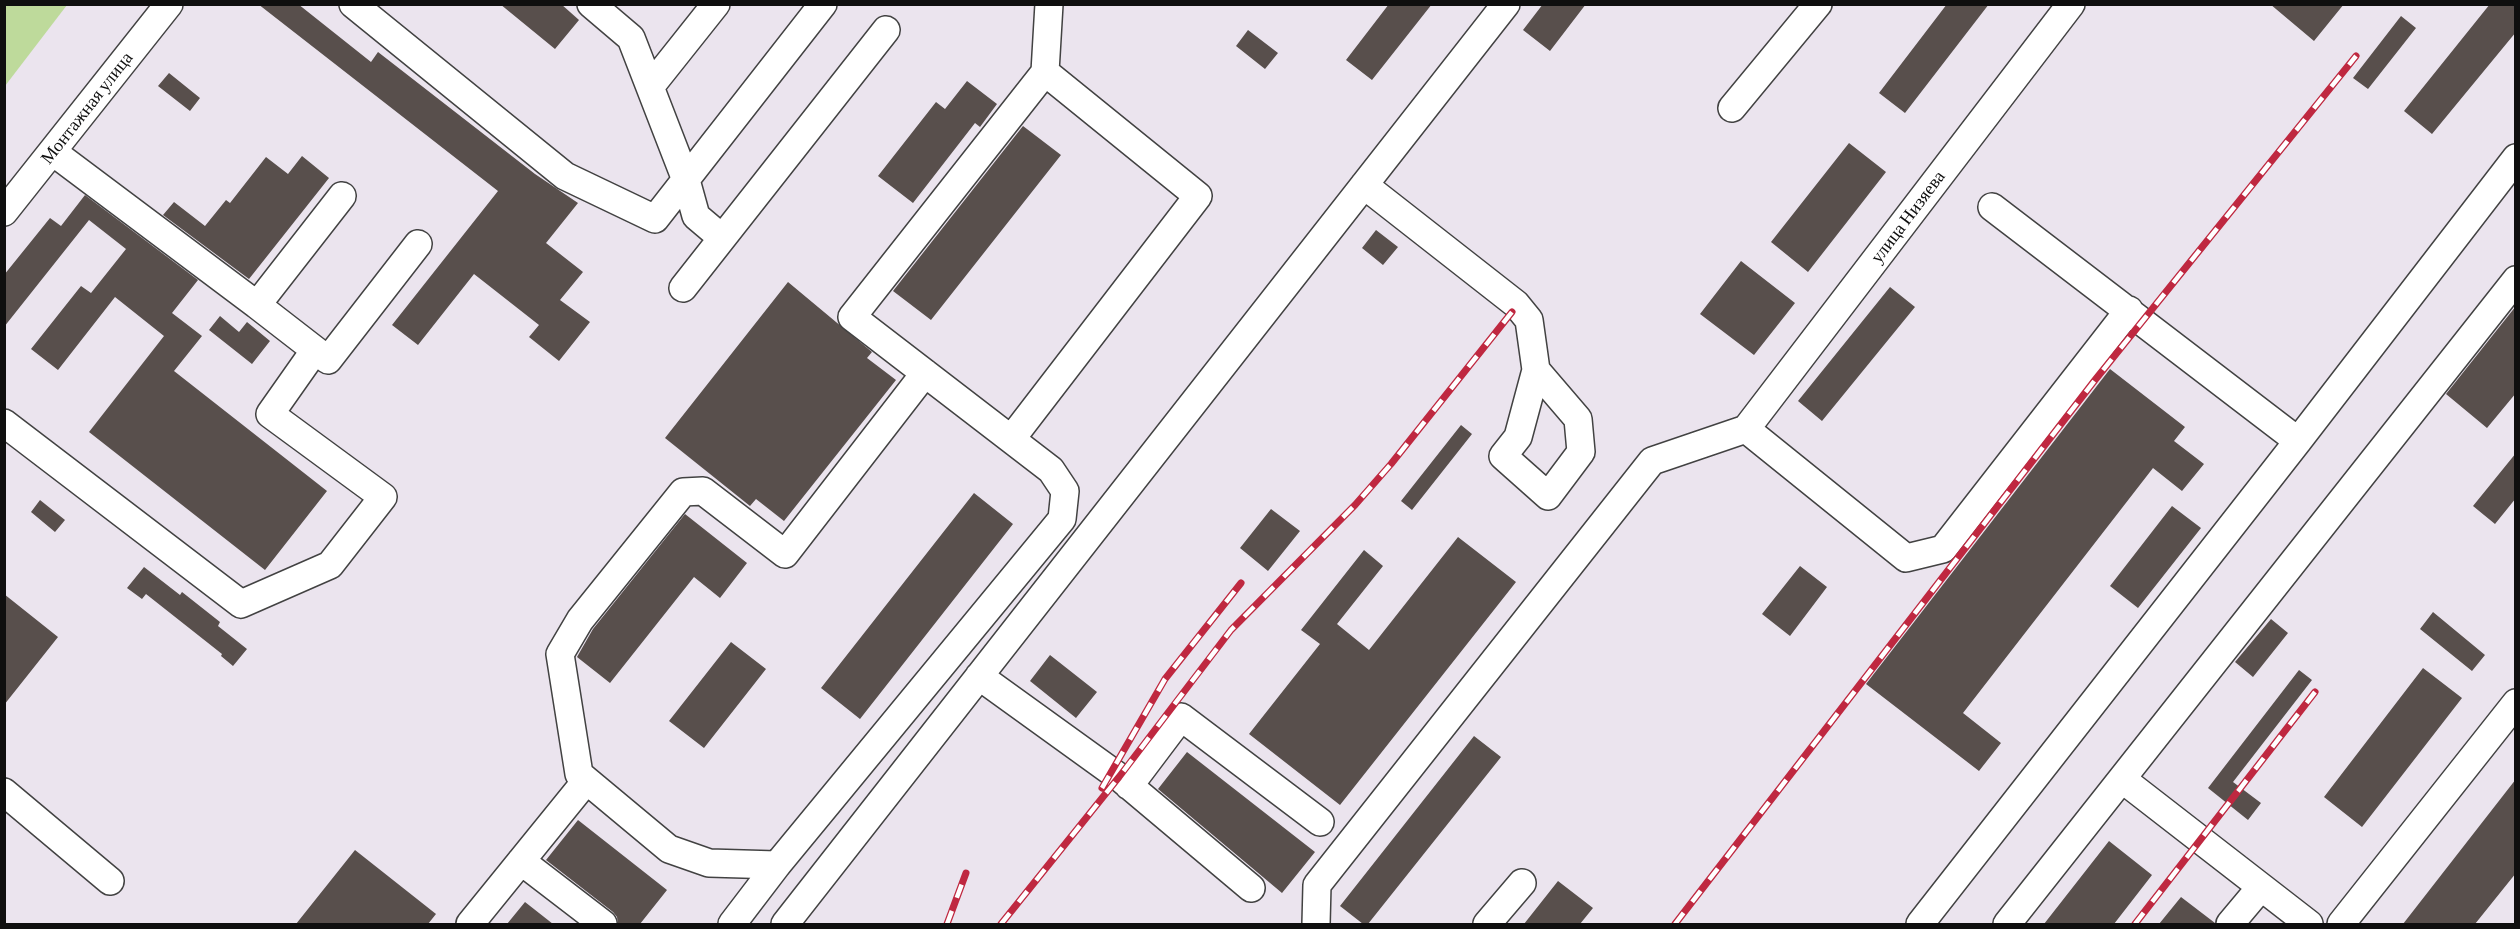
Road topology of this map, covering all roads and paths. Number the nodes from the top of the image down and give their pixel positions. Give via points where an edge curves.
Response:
1 (169, 4) edge
2 (591, 4) edge
3 (716, 4) edge
4 (823, 4) edge
5 (1049, 4) edge
6 (1506, 4) edge
7 (1818, 4) edge
8 (2071, 4) edge
9 (371, 10) edge
10 (886, 30) dead end
11 (1045, 72) junction
12 (650, 87) junction
13 (1732, 108) dead end
14 (52, 152) junction
15 (2516, 158) edge
16 (686, 180) junction
17 (1364, 185) junction
18 (342, 196) dead end
19 (1992, 207) dead end
20 (4, 212) edge
21 (722, 238) junction
22 (417, 244) dead end
23 (2516, 280) edge
24 (684, 288) dead end
25 (256, 305) junction
26 (2129, 310) junction
27 (315, 350) junction
28 (1536, 370) dead end
29 (925, 373) junction
30 (4, 423) edge
31 (1746, 429) junction
32 (1012, 438) junction
33 (2298, 441) junction
34 (979, 676) junction
35 (2516, 702) edge
36 (2122, 778) junction
37 (586, 781) junction
38 (1129, 786) junction
39 (4, 792) edge
40 (1320, 822) dead end
41 (521, 861) junction
42 (777, 866) junction
43 (110, 881) dead end
44 (1522, 884) dead end
45 (2260, 887) junction
46 (1251, 888) dead end
47 (470, 924) edge
48 (603, 924) edge
49 (732, 924) edge
50 (785, 924) edge
51 (1316, 924) edge
52 (1487, 924) edge
53 (1920, 924) edge
54 (2007, 924) edge
55 (2230, 924) edge
56 (2309, 924) edge
57 (2341, 924) edge

1 - 14 street, Монтажная улица
2 - 12 street via 631,38
3 - 12 street
4 - 16 street
5 - 11 street
6 - 17 street
7 - 13 street
8 - 31 street, улица Низяева
9 - 16 street via 565,176 655,219
10 - 21 street
11 - 29 street via 852,317
11 - 32 street via 1198,196
12 - 16 street
14 - 20 street, Монтажная улица
14 - 25 street
15 - 33 street
16 - 21 street via 696,216
17 - 28 street via 1516,304 1529,320
17 - 34 street
18 - 25 street
19 - 26 street
21 - 24 street
22 - 27 street via 328,360
23 - 36 street
25 - 27 street
26 - 31 street via 1943,549 1906,558
26 - 33 street
27 - 30 street via 270,414 383,497 330,565 241,604
29 - 32 street
29 - 37 street via 785,554 703,491 683,492 580,620 560,654 579,774
31 - 51 street via 1652,461 1317,885
32 - 42 street via 1051,470 1065,491 1062,519
33 - 53 street
34 - 38 street
34 - 50 street
35 - 57 street
36 - 45 street
36 - 54 street
37 - 41 street
37 - 42 street via 669,849 709,863
38 - 40 street via 1181,717
38 - 46 street
39 - 43 street
41 - 47 street
41 - 48 street
42 - 49 street
44 - 52 street
45 - 55 street
45 - 56 street

